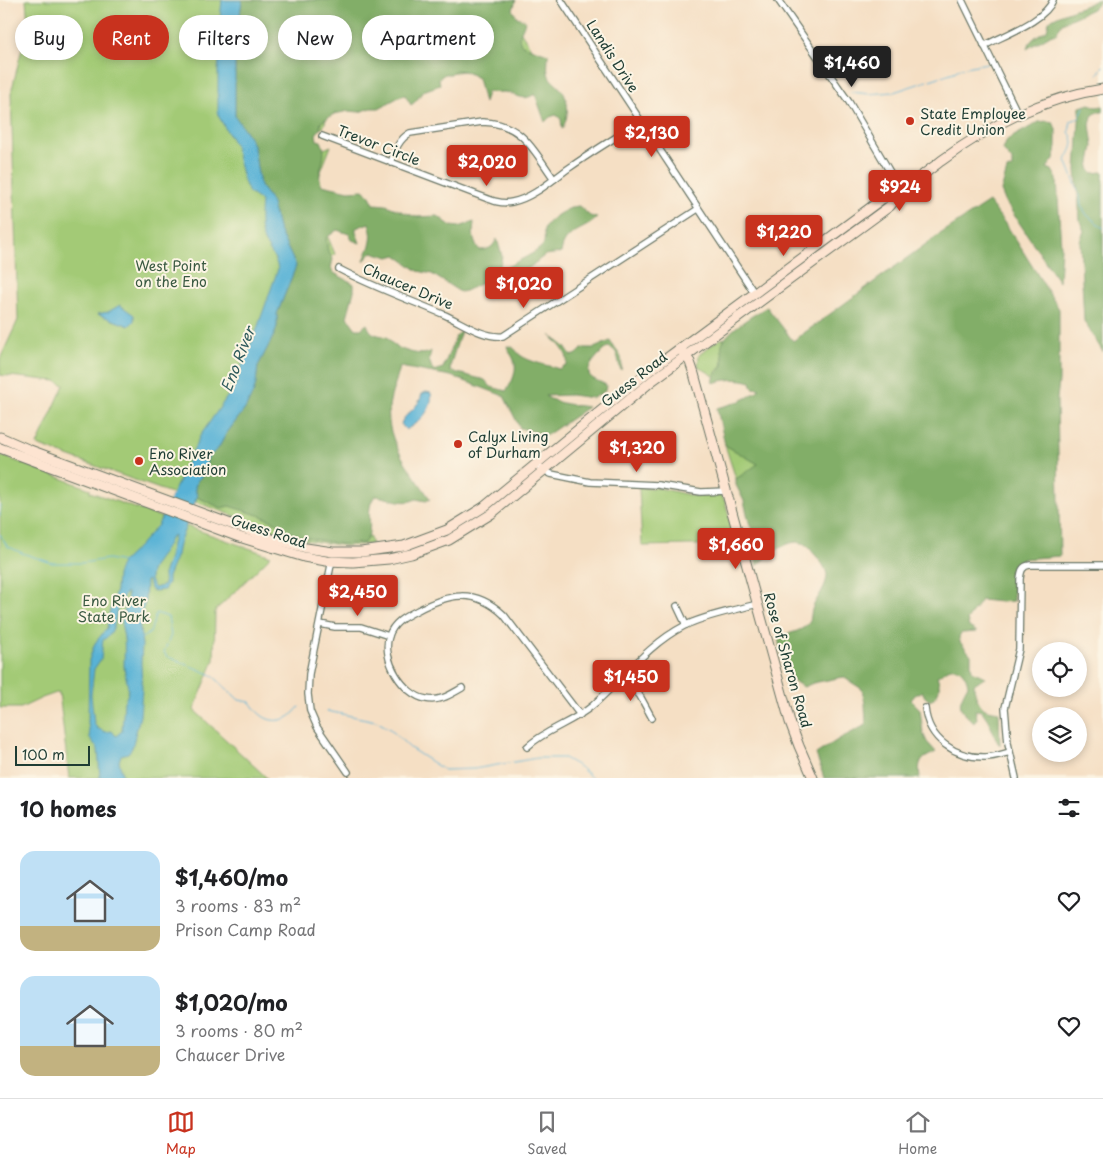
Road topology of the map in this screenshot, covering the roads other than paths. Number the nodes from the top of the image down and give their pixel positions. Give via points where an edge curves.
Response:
1 (561, 0) edge
2 (778, 0) edge
3 (962, 0) edge
4 (1053, 0) edge
5 (984, 46) junction
6 (1103, 89) edge
7 (1018, 114) junction
8 (641, 122) junction
9 (322, 136) dead end
10 (391, 163) junction
11 (554, 179) junction
12 (901, 192) junction
13 (698, 209) junction
14 (339, 269) dead end
15 (758, 297) junction
16 (683, 352) junction
17 (0, 437) edge
18 (0, 448) edge
19 (535, 465) junction
20 (544, 470) junction
21 (726, 491) junction
22 (154, 500) junction
23 (332, 557) junction
24 (1103, 565) edge
25 (757, 604) junction
26 (676, 606) dead end
27 (320, 624) junction
28 (686, 625) junction
29 (389, 636) junction
30 (623, 676) junction
31 (462, 688) dead end
32 (926, 708) dead end
33 (580, 715) junction
34 (652, 718) dead end
35 (527, 747) dead end
36 (1010, 752) junction
37 (348, 772) dead end
38 (813, 778) edge
39 (1016, 778) edge

1 - 8 street, Landis Drive
2 - 12 street via 849,102
3 - 5 street
4 - 5 street via 1041,16
5 - 7 street
6 - 7 main road, Guess Road via 1052,100
7 - 12 main road, Guess Road via 985,131
8 - 11 street, Trevor Circle
8 - 13 street, Landis Drive
9 - 10 street, Trevor Circle
10 - 11 street, Trevor Circle via 499,202 517,201
10 - 11 street via 398,144 410,133 490,122 507,126 525,137
12 - 15 main road, Guess Road via 882,199
13 - 14 street, Chaucer Drive via 503,336 479,331
13 - 15 street, Landis Drive
15 - 16 main road, Guess Road
16 - 19 main road, Guess Road via 648,372
16 - 20 main road, Guess Road
16 - 21 main road, Rose of Sharon Road via 690,362
17 - 22 main road, Guess Road
18 - 22 main road, Guess Road
19 - 20 street
19 - 23 main road, Guess Road via 484,507 447,530 404,546
20 - 21 street via 590,482 658,485 701,492
20 - 23 main road, Guess Road via 491,514 449,540 389,559 353,562
21 - 25 main road, Rose of Sharon Road
22 - 23 main road, Guess Road via 205,519
23 - 27 street
24 - 36 street via 1024,567 1020,579 1018,656 1005,708
25 - 28 street
25 - 38 main road, Rose of Sharon Road via 790,722
26 - 28 street
27 - 29 street via 361,627
27 - 37 street via 308,684 310,710 322,735
28 - 30 street via 666,637
29 - 31 street via 389,662 409,691 433,700
29 - 33 street via 395,624 440,599 461,596 484,601 504,615
30 - 33 street
30 - 34 street via 640,696
32 - 36 street via 931,728 945,745 974,756 989,757
33 - 35 street
36 - 39 street

